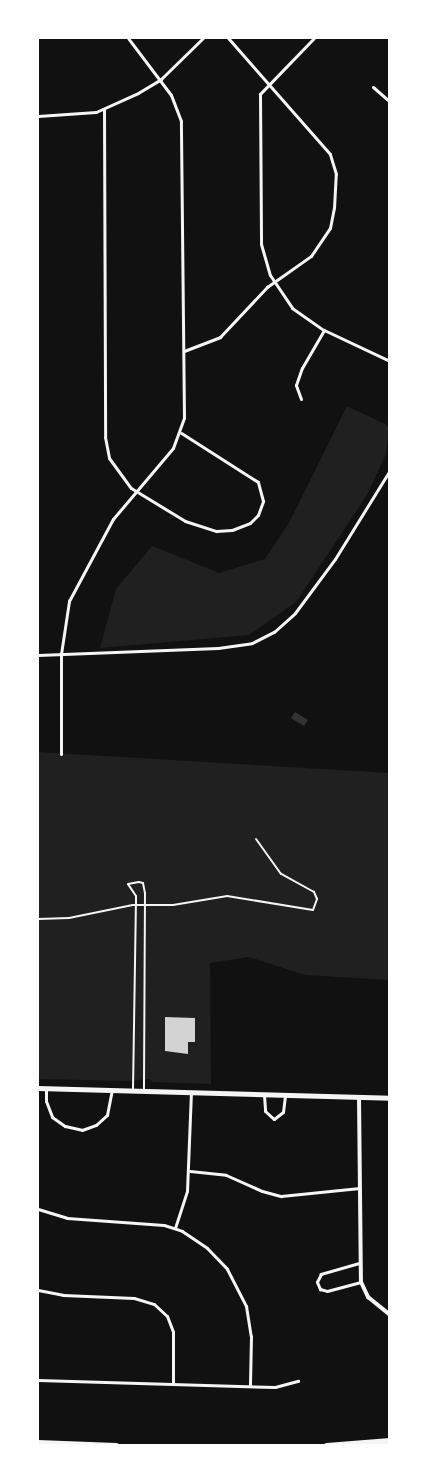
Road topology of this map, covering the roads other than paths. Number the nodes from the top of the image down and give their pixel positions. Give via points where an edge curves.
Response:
1 (128, 38) edge
2 (203, 38) edge
3 (228, 38) edge
4 (314, 38) edge
5 (161, 79) junction
6 (266, 85) junction
7 (373, 87) dead end
8 (390, 102) edge
9 (104, 109) junction
10 (38, 116) edge
11 (274, 283) junction
12 (324, 330) junction
13 (184, 351) junction
14 (390, 361) edge
15 (301, 399) dead end
16 (181, 433) junction
17 (390, 470) edge
18 (137, 492) junction
19 (61, 654) junction
20 (38, 655) edge
21 (61, 754) dead end
22 (256, 839) dead end
23 (136, 905) junction
24 (145, 905) junction
25 (38, 919) edge
26 (38, 1088) edge
27 (46, 1088) junction
28 (112, 1090) junction
29 (134, 1090) junction
30 (144, 1090) junction
31 (191, 1092) junction
32 (264, 1094) junction
33 (285, 1095) junction
34 (359, 1097) junction
35 (390, 1098) edge
36 (190, 1171) junction
37 (360, 1188) junction
38 (38, 1208) edge
39 (175, 1228) junction
40 (359, 1263) junction
41 (361, 1282) junction
42 (38, 1290) edge
43 (390, 1316) edge
44 (38, 1380) edge
45 (298, 1381) dead end
46 (173, 1383) junction
47 (250, 1385) junction
48 (390, 1440) edge
49 (38, 1442) edge
50 (116, 1446) edge
51 (327, 1446) edge

1 - 5 street
2 - 5 street
3 - 6 street
4 - 6 street
5 - 9 street
5 - 13 street via 176,105 182,130
6 - 11 street via 260,96 260,236
6 - 11 street via 325,147 336,174 334,208 323,242 308,260
7 - 8 street
9 - 10 street via 78,116
9 - 18 street via 106,442 116,470
11 - 12 street via 292,308
11 - 13 street via 220,337
12 - 14 street
12 - 15 street via 296,385
13 - 16 street
16 - 18 street via 168,457
16 - 18 street via 257,480 263,498 258,515 238,528 208,530 166,511
17 - 19 street via 335,559 302,604 277,630 252,643 218,648
18 - 19 street via 113,520 74,588 64,620
19 - 20 street
19 - 21 street
22 - 24 lane via 281,874 314,892 317,899 313,910 227,896 173,905
23 - 24 lane
23 - 24 lane via 136,896 128,884 133,882 145,886
23 - 25 lane via 77,917
23 - 29 lane
24 - 30 lane
26 - 27 main road
27 - 28 main road
27 - 28 street via 52,1117 68,1128 82,1130 96,1125 107,1115
28 - 29 main road
29 - 30 main road
30 - 31 main road
31 - 32 main road
31 - 36 street
32 - 33 main road
32 - 33 street via 265,1111 274,1118 284,1112
33 - 34 main road
34 - 35 main road
34 - 37 street
36 - 37 street via 226,1175 262,1192 281,1196
36 - 39 street via 186,1197
37 - 40 street
38 - 39 street via 67,1218 138,1221
39 - 47 street via 216,1256 239,1288 250,1326
40 - 41 street
40 - 41 street via 320,1274 317,1282 320,1289 327,1291
41 - 43 street via 368,1297
42 - 46 street via 63,1295 134,1298 154,1304 167,1316 173,1332
44 - 46 street
45 - 47 street via 283,1386
46 - 47 street
48 - 51 highway
49 - 50 highway

